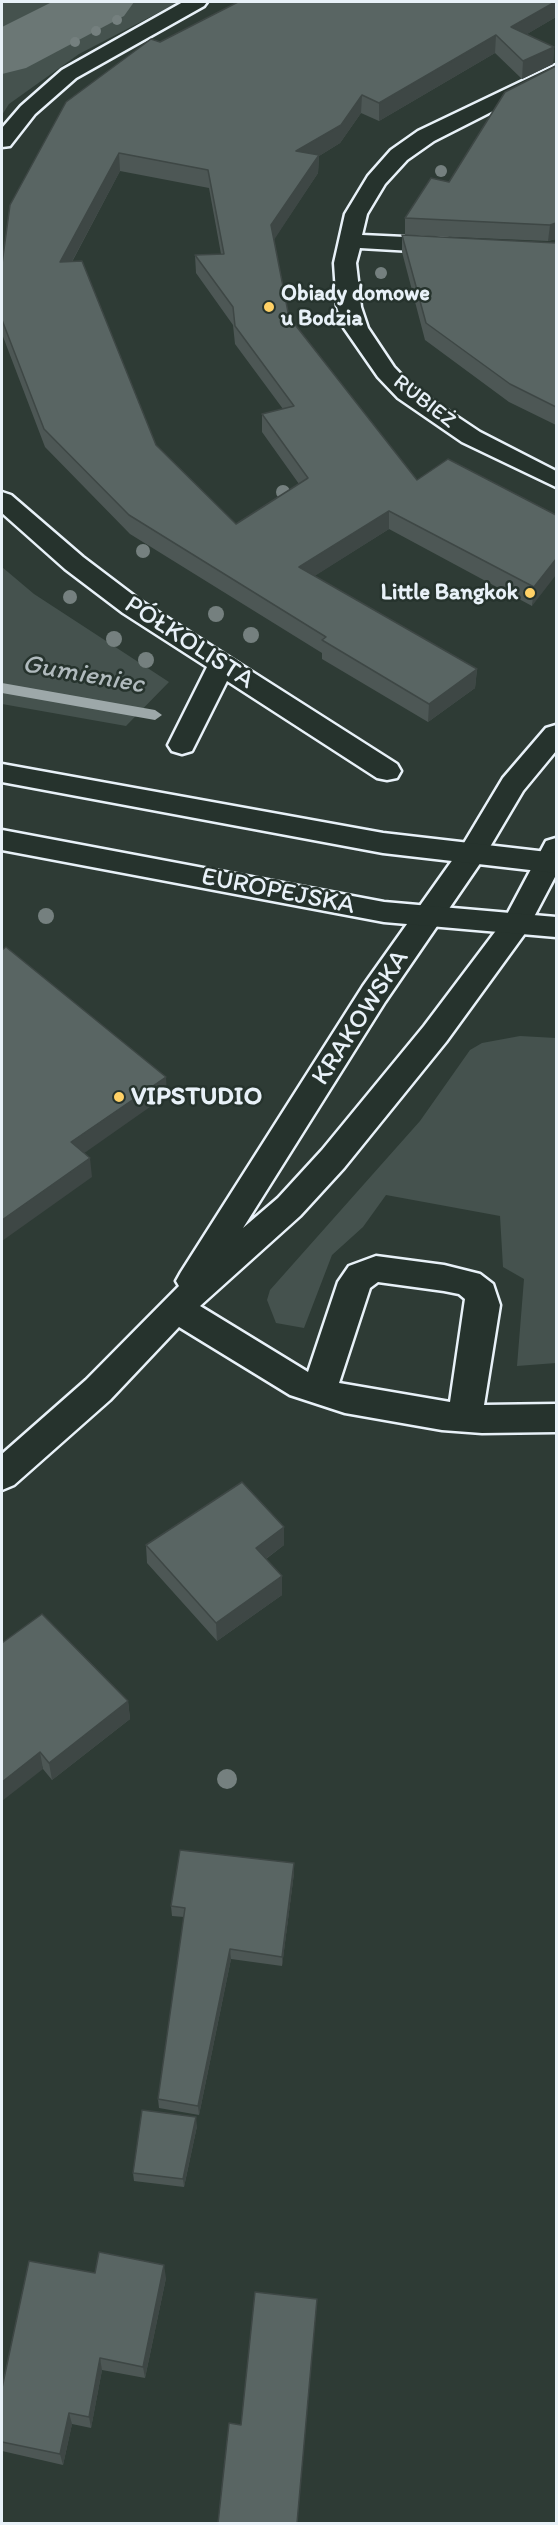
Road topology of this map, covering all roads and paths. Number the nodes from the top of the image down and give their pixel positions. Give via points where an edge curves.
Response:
1 (197, 2) edge
2 (556, 71) edge
3 (2, 141) edge
4 (348, 241) junction
5 (473, 247) edge
6 (556, 480) edge
7 (2, 500) edge
8 (222, 664) junction
9 (556, 734) edge
10 (182, 745) dead end
11 (387, 771) dead end
12 (2, 773) edge
13 (2, 840) edge
14 (471, 855) junction
15 (554, 858) edge
16 (427, 917) junction
17 (516, 925) junction
18 (556, 927) edge
19 (176, 1308) junction
20 (319, 1390) junction
21 (465, 1418) junction
22 (556, 1418) edge
23 (2, 1475) edge

1 - 3 street via 69,75 28,110
2 - 4 street, RUBIEŻ via 412,145 375,181 356,214
4 - 5 street
4 - 6 street, RUBIEŻ via 345,263 349,307 356,328 386,372 433,413
7 - 8 street, PÓŁKOLISTA via 132,607
8 - 10 street
8 - 11 street, PÓŁKOLISTA
9 - 14 street, KRAKOWSKA via 513,785
12 - 14 street via 344,836
13 - 16 street, EUROPEJSKA via 326,902
14 - 15 street
14 - 16 street, KRAKOWSKA
15 - 17 street, KRAKOWSKA
16 - 17 street, EUROPEJSKA
16 - 19 street, KRAKOWSKA via 374,994
17 - 18 street, EUROPEJSKA
17 - 19 street, KRAKOWSKA via 435,1034 340,1151 289,1207
19 - 20 street via 242,1352 302,1385
19 - 23 street, KRAKOWSKA via 98,1390
20 - 21 street via 394,1409
20 - 21 street via 355,1282 361,1275 376,1269 444,1278 468,1283 481,1293 483,1305
21 - 22 street

